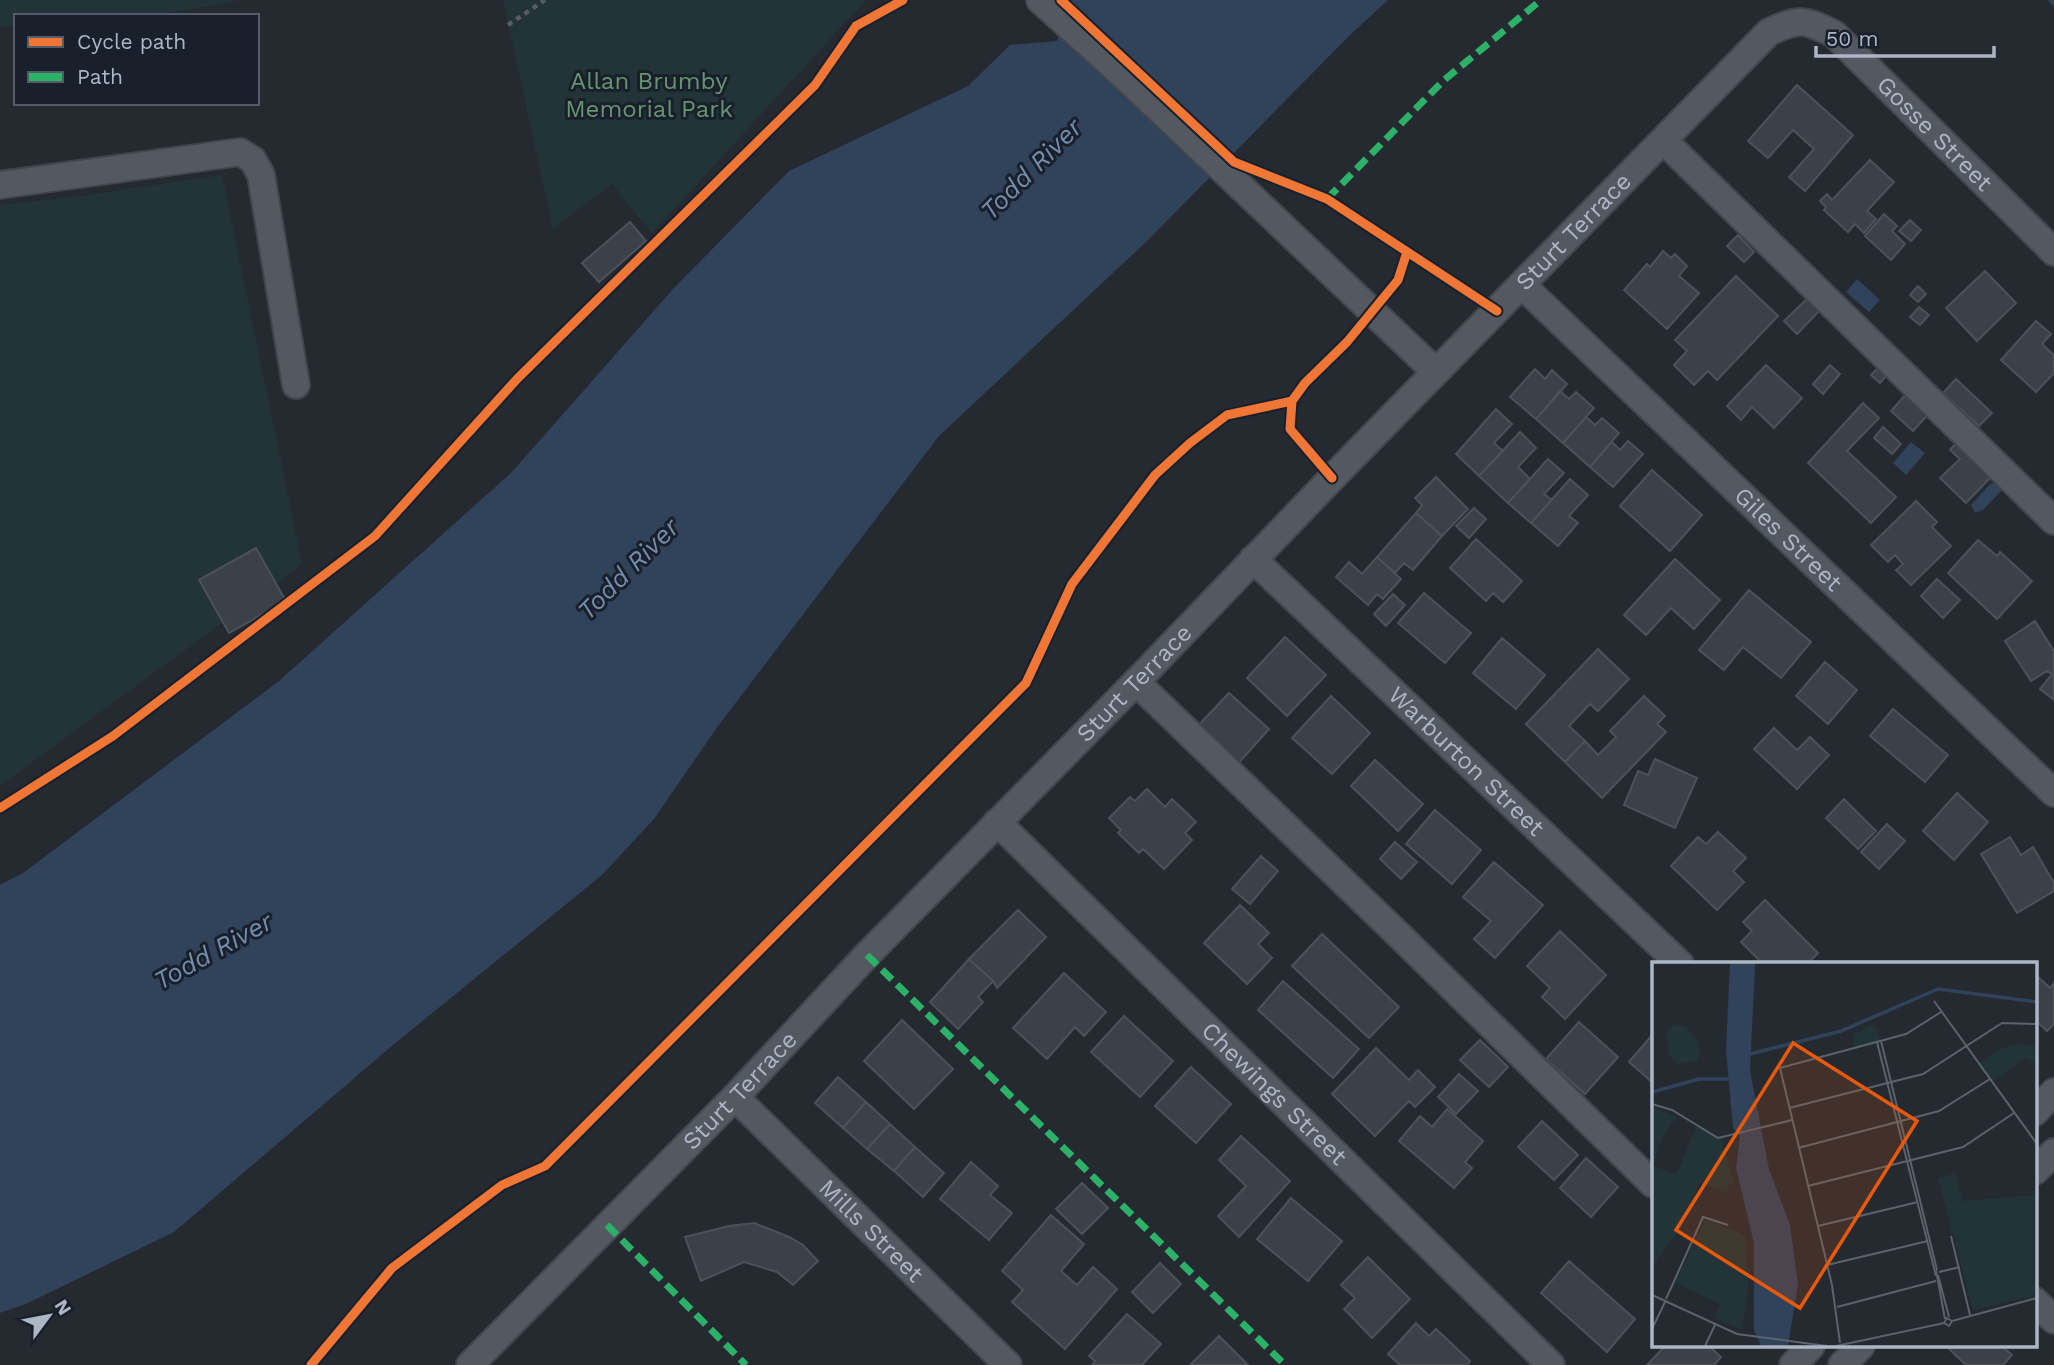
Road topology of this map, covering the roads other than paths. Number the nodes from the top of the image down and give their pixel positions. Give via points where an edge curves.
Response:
1 (1040, 0) edge
2 (1810, 21) joint
3 (1664, 141) junction
4 (0, 185) edge
5 (2054, 252) edge
6 (1522, 285) junction
7 (1436, 372) junction
8 (296, 385) dead end
9 (2054, 522) edge
10 (1253, 559) junction
11 (1136, 682) junction
12 (2054, 793) edge
13 (997, 822) junction
14 (1678, 962) edge
15 (2054, 1092) edge
16 (735, 1097) junction
17 (2036, 1111) edge
18 (2054, 1152) edge
19 (2036, 1170) edge
20 (1652, 1183) edge
21 (2036, 1302) edge
22 (2054, 1320) edge
23 (1809, 1348) edge
24 (1859, 1348) edge
25 (470, 1365) edge
26 (1008, 1365) edge
27 (1551, 1365) edge
28 (1793, 1365) edge
29 (1842, 1365) edge

1 - 7 street
2 - 3 street, Sturt Terrace via 1791,22 1769,32
2 - 5 street, Gosse Street via 1834,34
3 - 6 street, Sturt Terrace
3 - 9 street
4 - 8 street via 240,152 253,160 261,175
6 - 7 street, Sturt Terrace
6 - 12 street, Giles Street
7 - 10 street, Sturt Terrace
10 - 11 street, Sturt Terrace
10 - 14 street, Warburton Street
11 - 13 street, Sturt Terrace
11 - 20 street
13 - 16 street, Sturt Terrace
13 - 27 street, Chewings Street
15 - 17 street
16 - 25 street, Sturt Terrace
16 - 26 street, Mills Street
18 - 19 street
21 - 22 street
23 - 28 street
24 - 29 street

